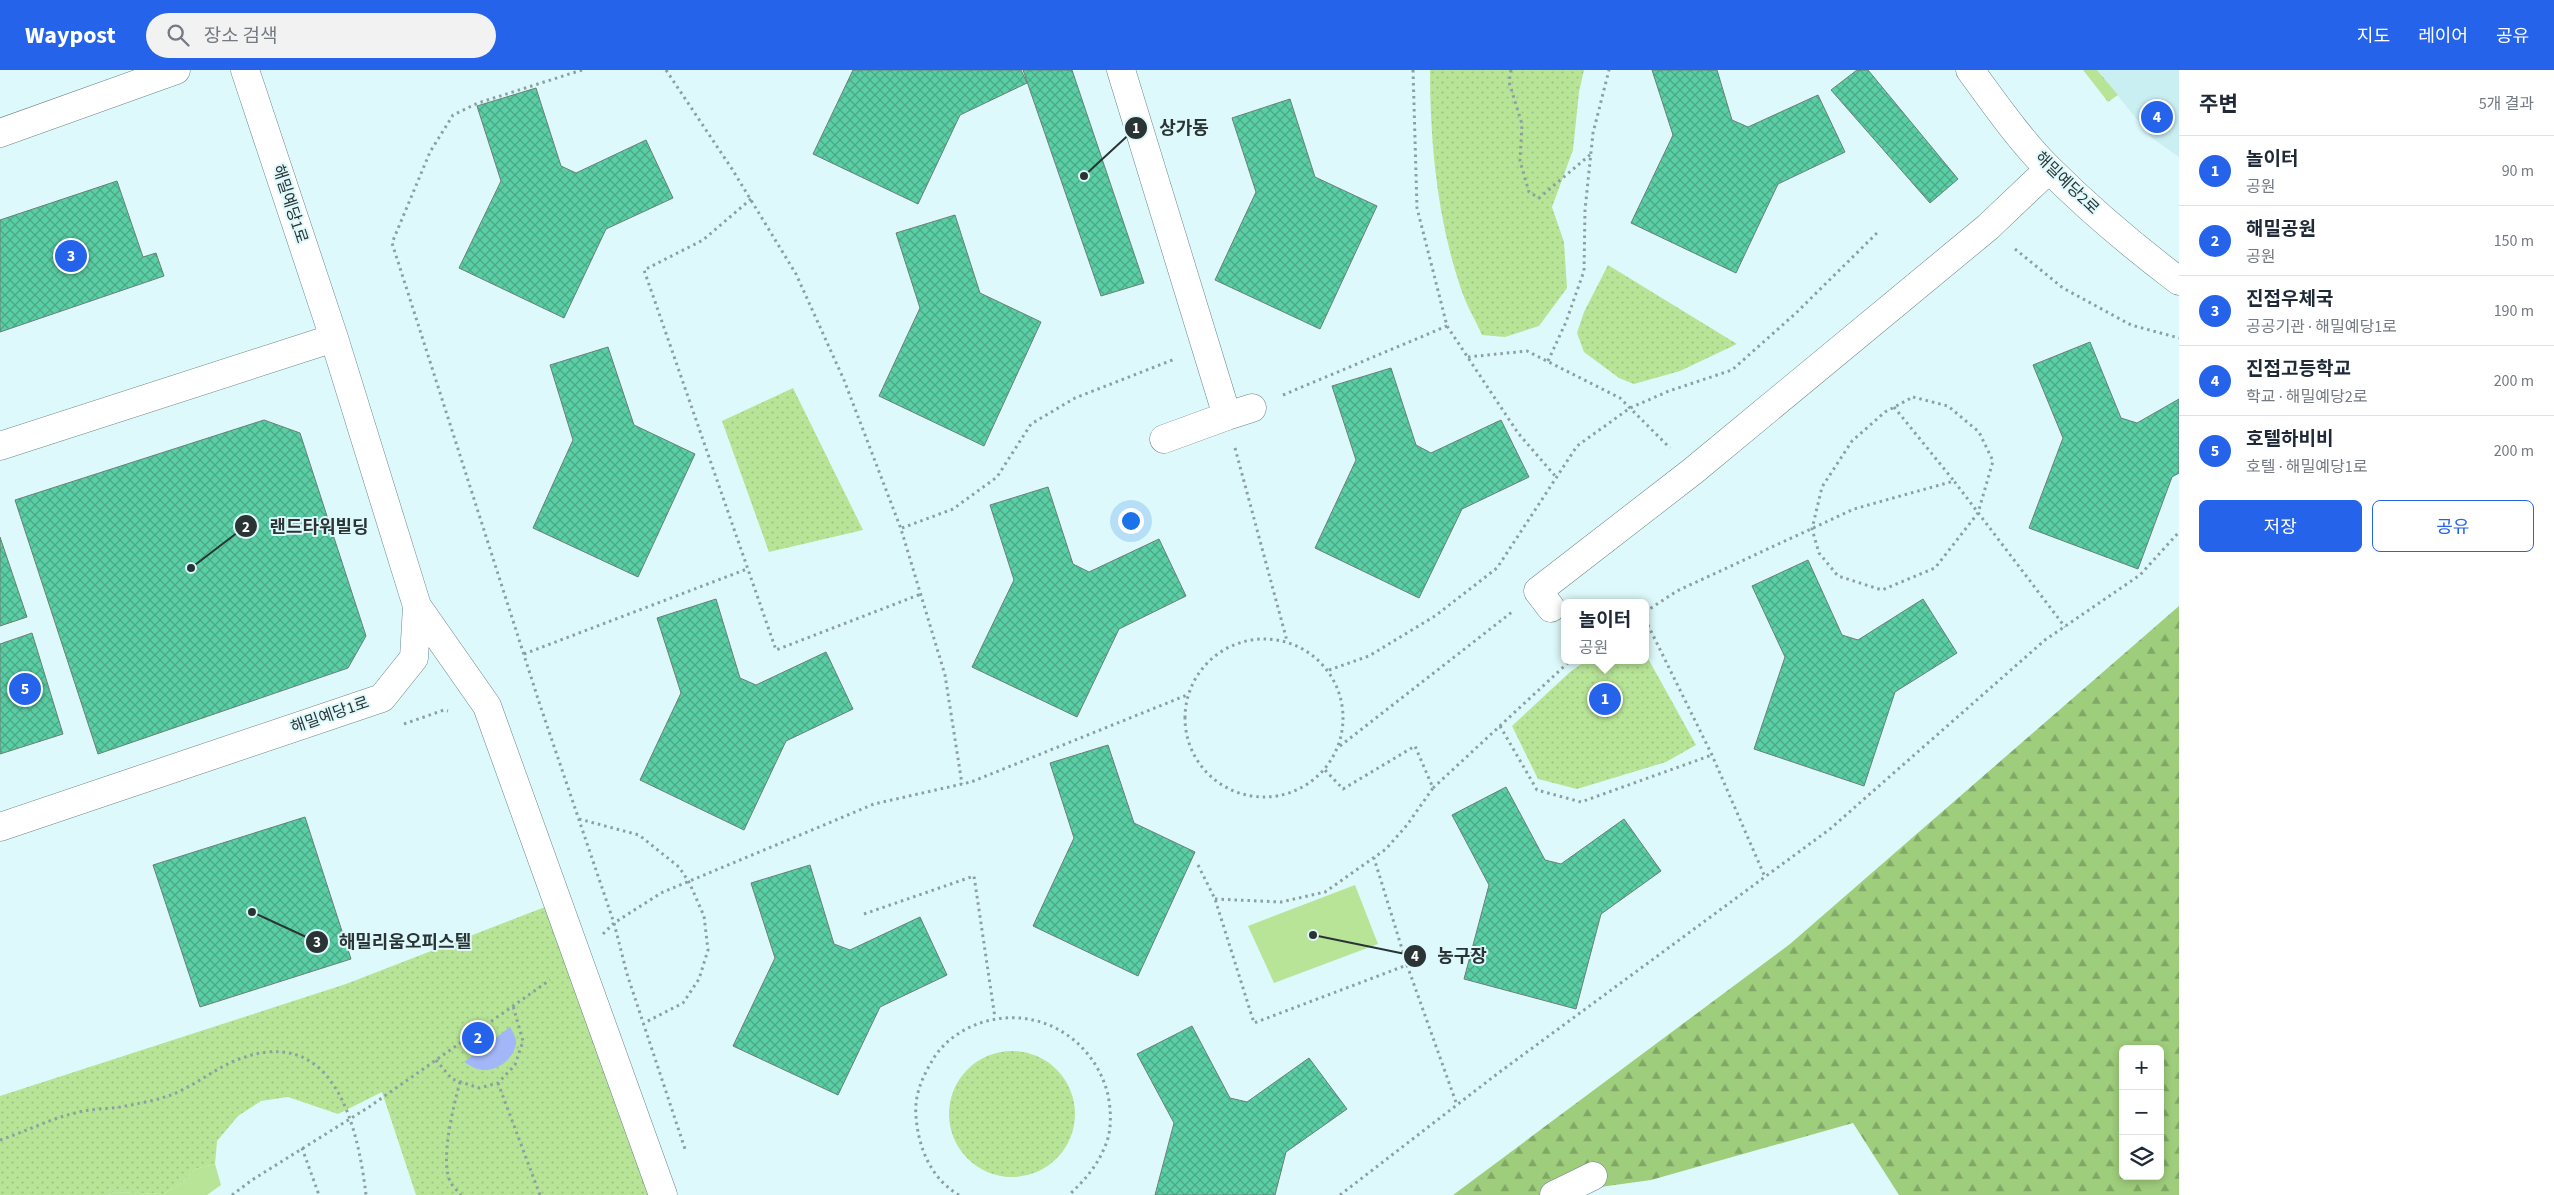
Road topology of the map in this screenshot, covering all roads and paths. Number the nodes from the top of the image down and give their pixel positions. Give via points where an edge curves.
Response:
1 (176, 70) edge
2 (245, 70) edge
3 (582, 70) edge
4 (666, 70) edge
5 (1121, 70) edge
6 (1413, 70) edge
7 (1511, 70) edge
8 (1609, 70) edge
9 (1970, 70) edge
10 (0, 133) edge
11 (1591, 154) junction
12 (2049, 169) junction
13 (751, 199) junction
14 (1988, 227) junction
15 (1878, 232) dead end
16 (2179, 281) edge
17 (1447, 326) junction
18 (334, 338) junction
19 (2179, 338) edge
20 (1206, 348) junction
21 (1468, 357) junction
22 (1548, 361) junction
23 (1894, 407) junction
24 (1630, 408) junction
25 (1239, 412) junction
26 (1164, 439) dead end
27 (0, 446) edge
28 (1693, 471) junction
29 (1556, 476) junction
30 (1954, 481) junction
31 (1978, 513) junction
32 (901, 528) junction
33 (1812, 529) junction
34 (2179, 532) edge
35 (747, 569) junction
36 (921, 594) junction
37 (1545, 599) joint
38 (417, 606) junction
39 (1649, 609) edge
40 (1649, 627) edge
41 (2065, 627) junction
42 (1287, 641) junction
43 (524, 654) junction
44 (1567, 664) edge
45 (1329, 670) junction
46 (1187, 695) junction
47 (452, 712) dead end
48 (1500, 726) junction
49 (397, 727) dead end
50 (1340, 746) junction
51 (1712, 755) junction
52 (1325, 770) junction
53 (962, 784) junction
54 (1433, 788) junction
55 (579, 818) junction
56 (0, 827) edge
57 (1374, 858) junction
58 (1198, 865) dead end
59 (1765, 877) junction
60 (689, 882) junction
61 (1215, 899) junction
62 (864, 914) dead end
63 (614, 923) junction
64 (578, 961) junction
65 (1407, 964) junction
66 (513, 1006) junction
67 (996, 1018) junction
68 (644, 1023) junction
69 (436, 1060) junction
70 (460, 1082) junction
71 (498, 1083) junction
72 (1457, 1105) junction
73 (349, 1120) junction
74 (0, 1140) edge
75 (302, 1148) junction
76 (688, 1159) dead end
77 (1592, 1176) dead end
78 (232, 1195) edge
79 (318, 1195) edge
80 (366, 1195) edge
81 (461, 1195) edge
82 (540, 1195) edge
83 (663, 1195) edge
84 (959, 1195) edge
85 (1069, 1195) edge
86 (1340, 1195) edge
87 (1554, 1195) edge

1 - 10 street
2 - 18 street, 해밀예당1로
3 - 43 path via 478,103 453,115 430,152 392,243
4 - 13 path
5 - 20 street
6 - 17 path via 1417,208
7 - 11 path via 1509,82 1522,124 1520,161 1529,192 1539,198
8 - 11 path
9 - 12 street, 해밀예당2로
11 - 22 path via 1584,210 1584,271
12 - 14 street
12 - 16 street, 해밀예당2로 via 2142,253
13 - 32 path via 796,274 844,380
13 - 35 path via 703,240 644,270
14 - 19 path via 2063,288 2130,325
14 - 28 street
15 - 24 path via 1796,313 1732,370
17 - 21 path
17 - 25 path
18 - 27 street
18 - 38 street, 해밀예당1로
20 - 25 street
20 - 32 path via 1075,398 1046,415 1031,424 997,477 953,509
21 - 22 path via 1528,351
21 - 29 path via 1518,433
22 - 24 path via 1620,398
23 - 30 path
23 - 31 path via 1913,397 1948,406 1978,432 1993,461
23 - 33 path via 1852,440 1822,487
24 - 28 path
24 - 29 path via 1577,446
25 - 26 street
25 - 42 path
28 - 37 street
29 - 45 path via 1497,568 1435,616 1369,656
30 - 31 path
30 - 33 path via 1854,509
31 - 33 path via 1935,568 1882,590 1838,576 1819,552
31 - 41 path
32 - 36 path
33 - 39 path via 1677,591
34 - 41 path via 2140,575
35 - 36 path via 776,650
35 - 43 path
36 - 53 path via 945,675
37 - 50 path
38 - 56 street, 해밀예당1로 via 414,658 382,698
38 - 64 street via 487,706
40 - 51 path
41 - 59 path via 2045,640 1830,829
42 - 45 path via 1310,652
42 - 46 path via 1262,638 1238,642 1215,654 1198,673
43 - 55 path
44 - 48 path
45 - 50 path via 1340,693 1344,720
46 - 52 path via 1184,721 1189,746 1203,769 1224,787 1251,796 1278,797 1304,787
46 - 53 path
47 - 49 path via 444,710
48 - 51 path via 1536,790 1581,802
48 - 54 path
50 - 52 path
51 - 59 path
52 - 54 path via 1343,789 1415,746
53 - 60 path via 874,804
54 - 57 path via 1386,849
55 - 60 path via 639,835 679,867
55 - 63 path
57 - 61 path via 1325,892 1281,902
57 - 65 path
58 - 61 path
59 - 72 path
60 - 63 path via 661,893
60 - 68 path via 704,916 708,950 699,979 683,1004
61 - 65 path via 1254,1024
62 - 67 path via 974,876
63 - 64 path
63 - 68 path
64 - 66 path
64 - 83 street
65 - 72 path
66 - 69 path
66 - 71 path via 523,1041 515,1065
67 - 84 path via 966,1028 941,1048 923,1074 915,1105 918,1137 930,1166
67 - 85 path via 1029,1018 1060,1029 1085,1049 1103,1077 1111,1109 1107,1142 1093,1171
68 - 76 path
69 - 70 path via 452,1079
69 - 73 path
70 - 71 path via 479,1088
70 - 81 path via 449,1124 448,1165 450,1182
71 - 82 path
72 - 86 path
73 - 74 path via 342,1097 323,1069 298,1054 268,1051 232,1062 169,1096 121,1107 76,1112
73 - 75 path
73 - 80 path
75 - 78 path
75 - 79 path
77 - 87 street

